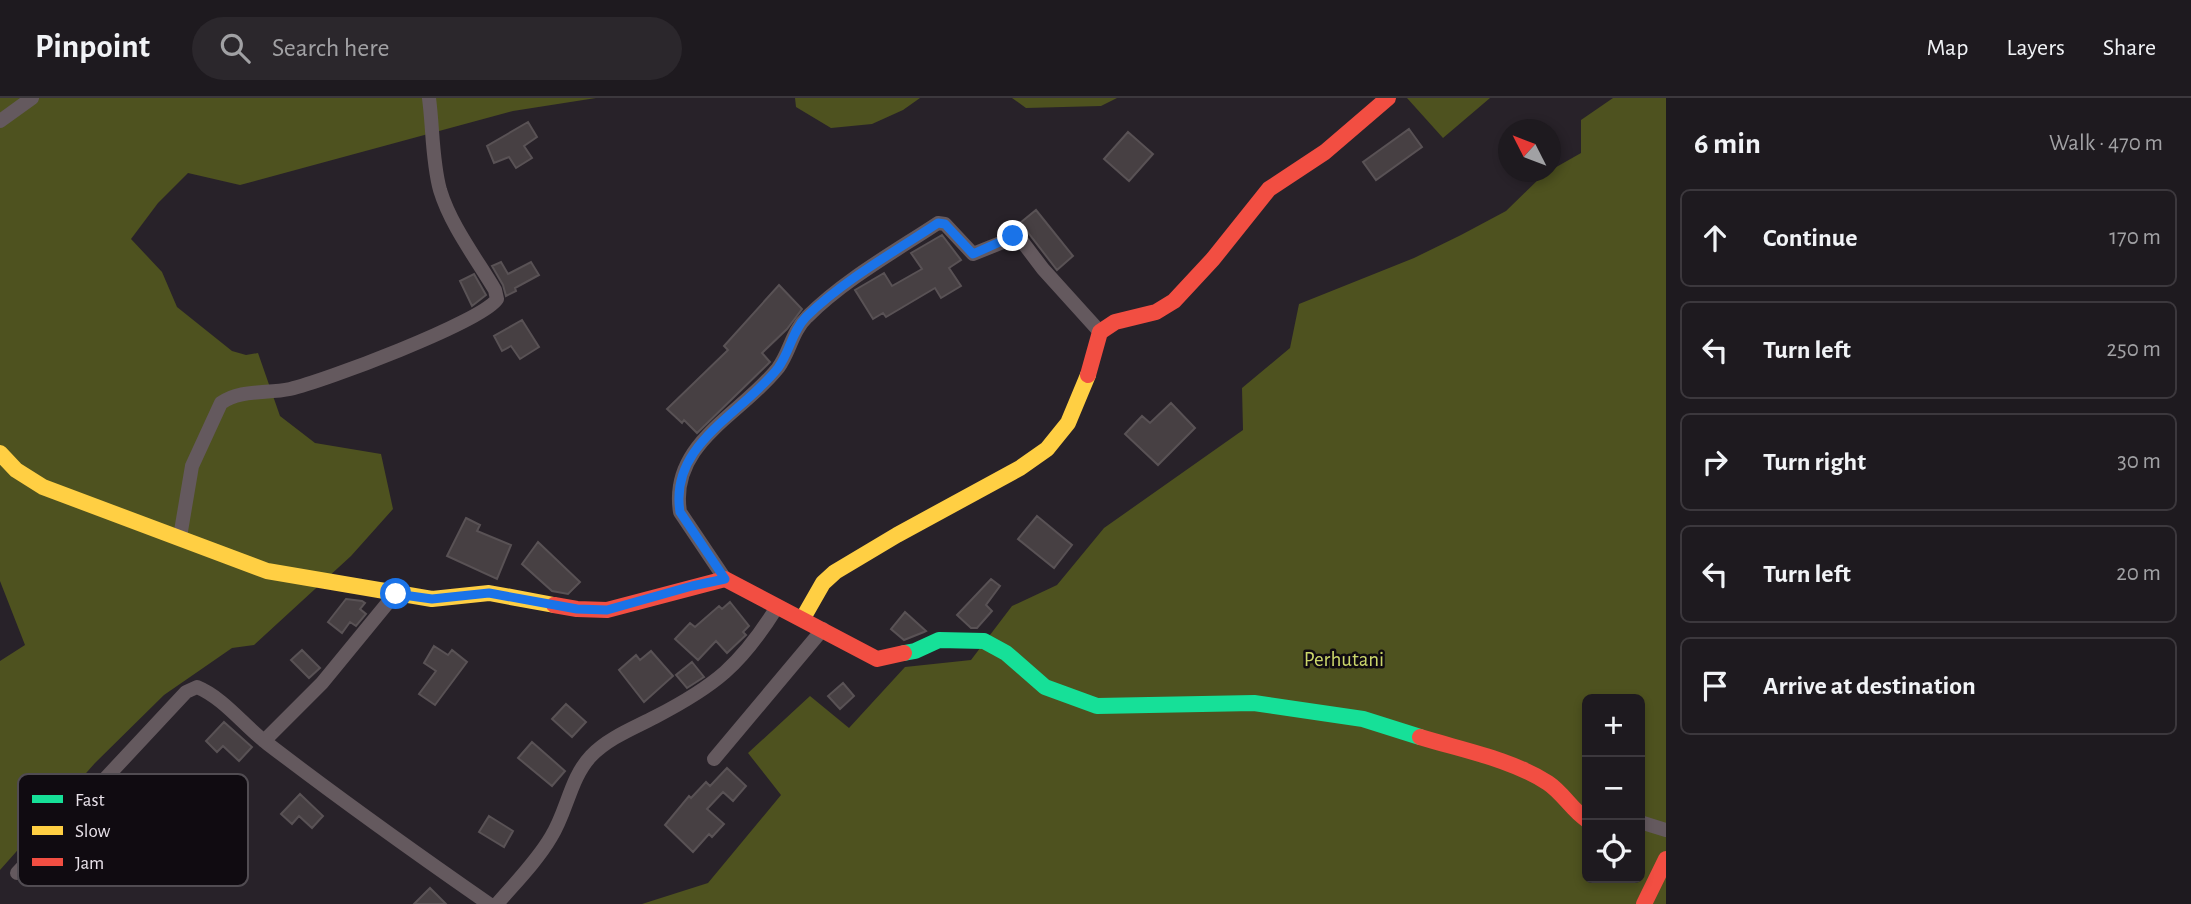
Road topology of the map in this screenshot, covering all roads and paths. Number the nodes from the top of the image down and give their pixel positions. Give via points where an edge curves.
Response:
1 (32, 98) edge
2 (429, 98) edge
3 (1388, 98) edge
4 (0, 121) edge
5 (1100, 332) junction
6 (0, 453) edge
7 (180, 537) junction
8 (725, 579) junction
9 (396, 594) junction
10 (776, 607) junction
11 (803, 618) junction
12 (823, 629) junction
13 (264, 741) junction
14 (713, 760) dead end
15 (110, 774) edge
16 (1582, 816) edge
17 (1645, 824) edge
18 (1666, 830) edge
19 (1666, 859) edge
20 (489, 904) edge
21 (497, 904) edge
22 (1644, 904) edge

1 - 4 street
2 - 7 street via 440,190 497,299 488,309 450,328 359,366 290,389 229,397 221,403 192,466
3 - 5 street via 1325,152 1269,190 1174,301
5 - 8 street via 1018,236 973,254 945,224 938,223 806,318 777,369 687,461 681,474 680,512
5 - 11 street via 1083,394 1067,425 1045,451 835,572 823,583
6 - 7 street via 16,471 43,487
7 - 9 street via 267,571
8 - 9 street via 607,610 489,593 432,599
8 - 10 street
9 - 13 street via 322,683
10 - 11 street
10 - 21 street via 735,665 715,682 606,742 592,755 582,767 550,839
11 - 12 street
12 - 14 street
12 - 16 street via 877,659 939,640 984,640 1045,687 1097,706 1254,703 1363,719 1526,770 1551,785
13 - 15 street via 204,690 191,688
13 - 20 street
17 - 18 street
19 - 22 street

